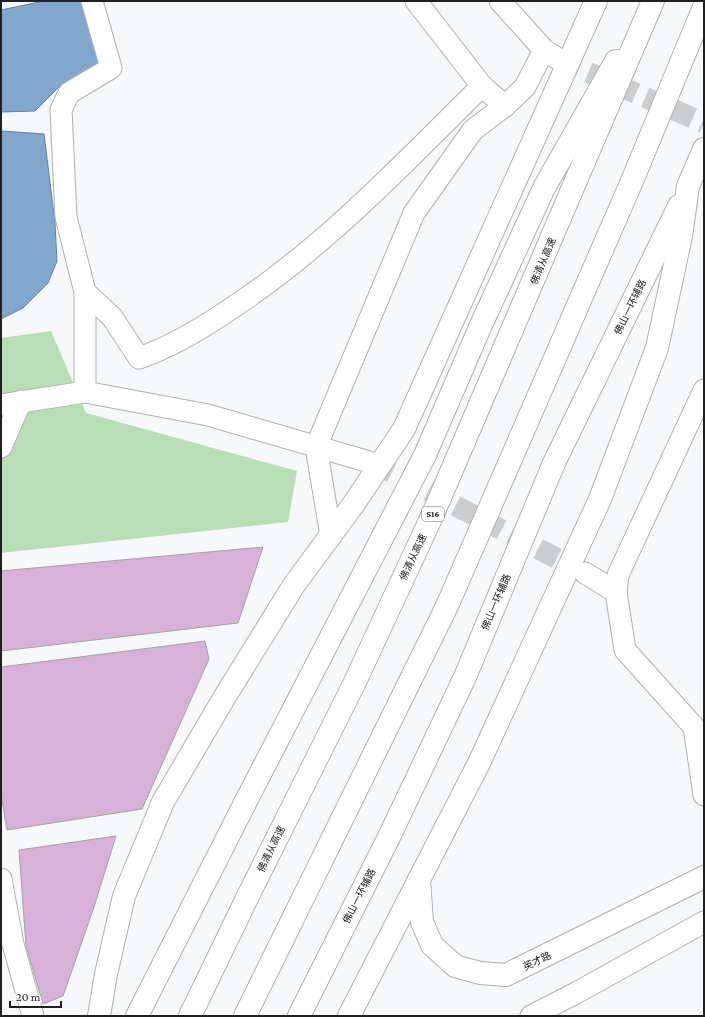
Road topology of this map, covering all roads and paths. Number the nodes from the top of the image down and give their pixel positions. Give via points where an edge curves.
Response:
1 (92, 1) edge
2 (416, 1) edge
3 (500, 1) edge
4 (596, 1) edge
5 (652, 1) edge
6 (704, 7) edge
7 (482, 86) junction
8 (506, 106) junction
9 (704, 149) edge
10 (688, 186) junction
11 (85, 292) junction
12 (704, 390) edge
13 (85, 392) junction
14 (11, 403) edge
15 (1, 447) edge
16 (316, 447) junction
17 (373, 464) tunnel mouth
18 (331, 536) junction
19 (585, 573) tunnel mouth
20 (616, 592) junction
21 (699, 727) edge
22 (704, 795) edge
23 (704, 877) edge
24 (1, 879) edge
25 (419, 879) junction
26 (704, 922) edge
27 (33, 1016) edge
28 (99, 1016) edge
29 (137, 1016) edge
30 (190, 1016) edge
31 (245, 1016) edge
32 (299, 1016) edge
33 (349, 1016) edge
34 (531, 1016) edge

1 - 11 street via 111,68 69,93 61,110 66,217
2 - 7 street
3 - 8 street via 552,55
4 - 18 main road via 404,429
5 - 29 main road via 544,188 480,325 425,455
5 - 30 main road, 佛清从高速 / S16 via 433,514 354,684
6 - 31 main road via 632,181 447,606
7 - 8 street
7 - 11 street via 334,230 256,292 183,338 139,358 112,317
8 - 16 street via 473,130 414,213
9 - 10 main road
10 - 25 main road via 681,236 657,348 600,499 479,762
10 - 32 main road, 佛山一环辅路 via 554,463 465,677 389,837
11 - 13 street
12 - 20 street via 618,575
13 - 14 street
13 - 16 street via 208,415
14 - 15 street
16 - 17 street
16 - 18 street
18 - 28 main road via 294,585 163,802 124,896
19 - 20 street
20 - 21 street via 625,650
21 - 22 street
23 - 25 main road, 英才路 via 506,975 480,973 455,966 432,945 422,922
24 - 27 street via 13,944
25 - 33 main road
26 - 34 street

